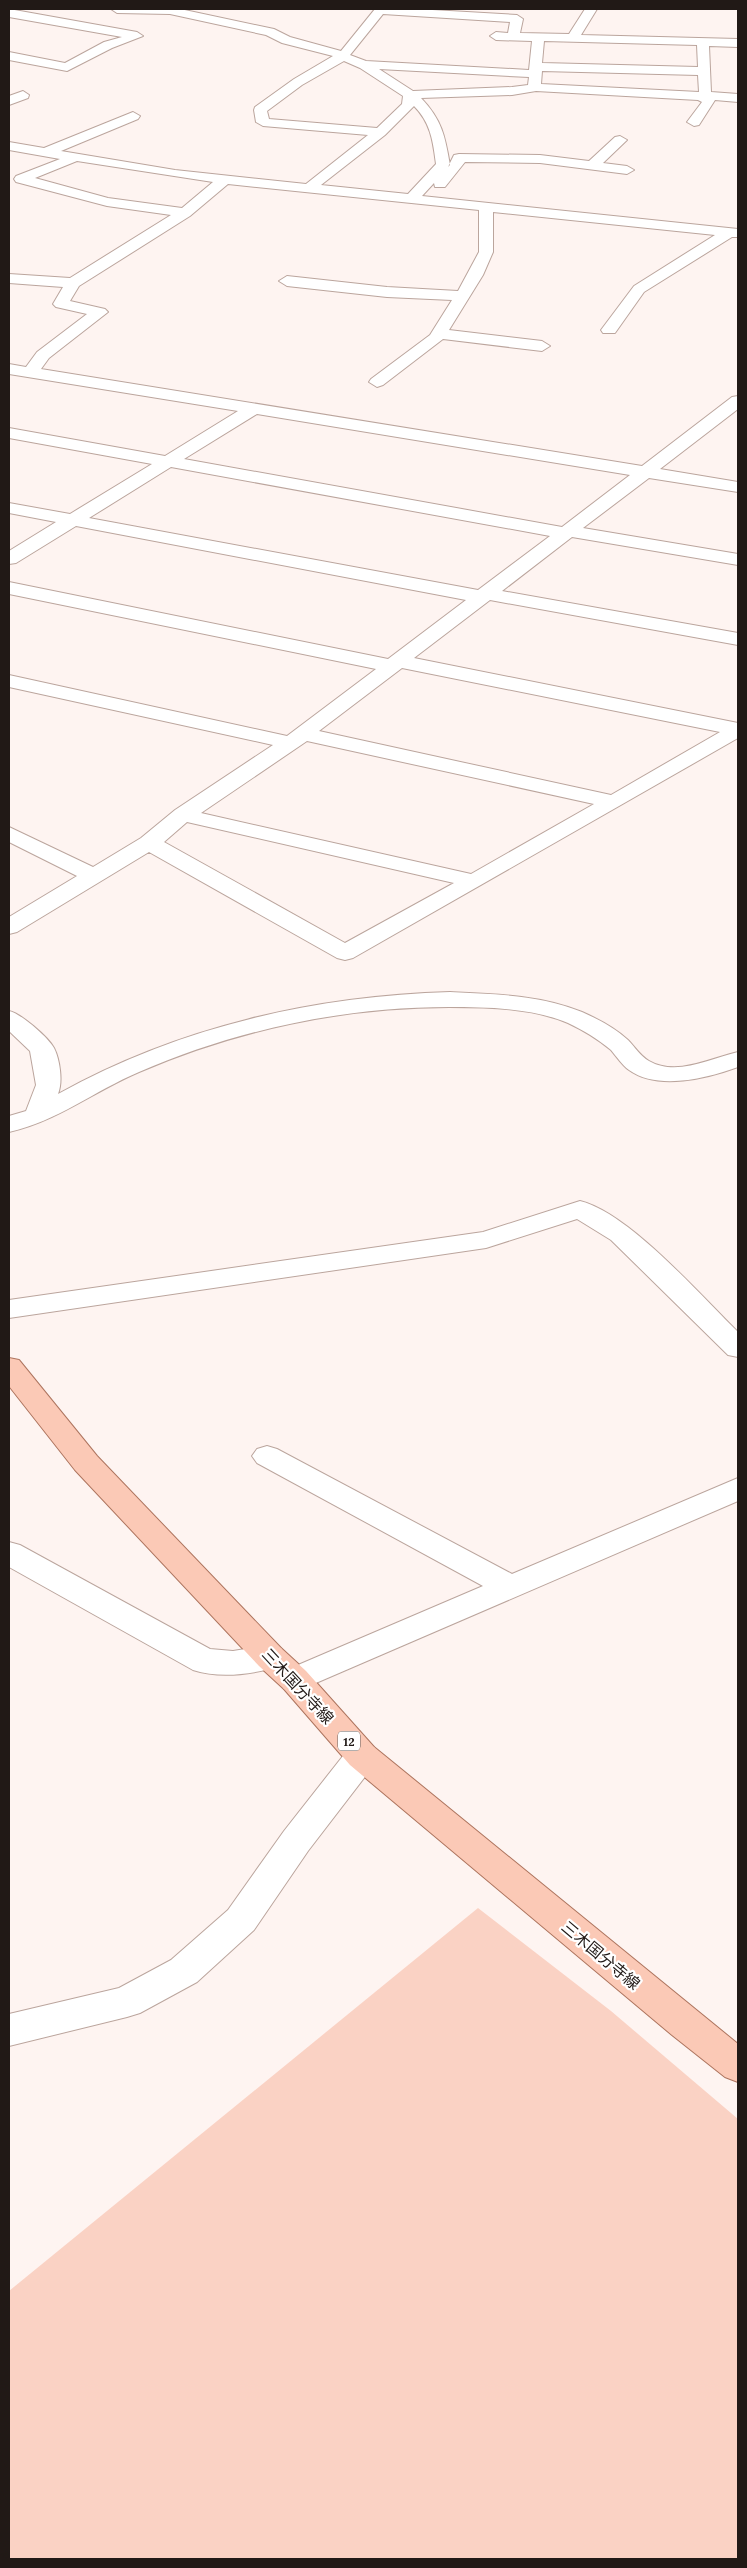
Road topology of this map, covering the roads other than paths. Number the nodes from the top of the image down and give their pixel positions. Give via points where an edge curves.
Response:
1 (117, 9) edge
2 (233, 9) edge
3 (591, 9) edge
4 (9, 13) edge
5 (210, 20) junction
6 (484, 35) dead end
7 (513, 37) junction
8 (538, 38) junction
9 (572, 38) junction
10 (703, 41) junction
11 (738, 43) edge
12 (9, 56) edge
13 (343, 56) junction
14 (364, 65) junction
15 (704, 71) junction
16 (535, 76) junction
17 (410, 94) junction
18 (24, 95) dead end
19 (703, 96) junction
20 (738, 98) edge
21 (9, 101) edge
22 (694, 122) dead end
23 (133, 123) dead end
24 (380, 132) junction
25 (620, 140) dead end
26 (9, 146) edge
27 (46, 152) junction
28 (76, 157) junction
29 (593, 165) junction
30 (627, 170) dead end
31 (225, 179) junction
32 (309, 188) junction
33 (418, 199) junction
34 (486, 206) junction
35 (185, 213) junction
36 (734, 232) edge
37 (9, 278) edge
38 (287, 281) dead end
39 (73, 283) junction
40 (463, 296) junction
41 (608, 330) dead end
42 (438, 334) junction
43 (542, 346) dead end
44 (9, 368) edge
45 (31, 372) junction
46 (377, 382) dead end
47 (738, 401) edge
48 (255, 408) junction
49 (9, 433) edge
50 (169, 461) junction
51 (644, 472) junction
52 (738, 487) edge
53 (9, 508) edge
54 (73, 520) junction
55 (568, 532) junction
56 (9, 559) edge
57 (738, 560) edge
58 (9, 588) edge
59 (485, 595) junction
60 (738, 639) edge
61 (396, 664) junction
62 (9, 681) edge
63 (738, 730) edge
64 (297, 738) junction
65 (614, 802) junction
66 (183, 815) junction
67 (9, 834) edge
68 (149, 843) junction
69 (92, 875) junction
70 (474, 881) junction
71 (9, 927) edge
72 (9, 1018) edge
73 (738, 1059) edge
74 (37, 1116) junction
75 (9, 1124) edge
76 (9, 1309) edge
77 (738, 1348) edge
78 (9, 1367) edge
79 (267, 1456) dead end
80 (738, 1489) edge
81 (9, 1553) edge
82 (510, 1587) junction
83 (270, 1657) junction
84 (295, 1680) junction
85 (362, 1756) junction
86 (9, 2030) edge
87 (738, 2066) edge

1 - 5 street via 170,10
2 - 5 street
3 - 9 street
4 - 12 street via 137,36 108,45 67,66
5 - 13 street via 270,32 286,40
6 - 7 street
7 - 8 street
7 - 13 street via 517,19 381,10 374,15 370,28
8 - 9 street
8 - 16 street
9 - 10 street
10 - 11 street
10 - 15 street
13 - 14 street
13 - 24 street via 298,82 260,110 263,122
14 - 16 street
14 - 17 street
15 - 16 street
15 - 19 street
16 - 17 street via 512,91
16 - 19 street
17 - 24 street via 408,106
17 - 33 street via 426,111 438,132 443,158 443,165
18 - 21 street
19 - 20 street
19 - 22 street via 709,101
23 - 27 street via 110,126
24 - 32 street
25 - 29 street
26 - 27 street
27 - 28 street
28 - 31 street
28 - 35 street via 21,180 107,202
29 - 30 street
29 - 33 street via 540,159 459,158 458,165
31 - 32 street
31 - 35 street
32 - 33 street
33 - 34 street
34 - 36 street
34 - 40 street via 486,252
35 - 39 street
36 - 41 street via 639,289
37 - 39 street
38 - 40 street
39 - 45 street via 61,304 100,312 43,355
40 - 42 street
42 - 43 street
42 - 46 street
44 - 45 street
45 - 48 street
47 - 51 street
48 - 50 street
48 - 51 street
49 - 50 street
50 - 54 street
50 - 55 street
51 - 52 street
51 - 55 street
53 - 54 street
54 - 56 street
54 - 59 street
55 - 57 street
55 - 59 street
58 - 61 street
59 - 60 street
59 - 61 street
61 - 63 street
61 - 64 street
62 - 64 street
63 - 65 street
64 - 65 street
64 - 66 street
65 - 70 street
66 - 68 street
66 - 70 street
67 - 69 street
68 - 69 street
68 - 70 street via 345,953
69 - 71 street
72 - 74 street via 42,1049 49,1085
73 - 74 street via 702,1072 670,1075 641,1068 618,1045 587,1023 548,1008 492,1000 427,999 275,1020 200,1040 122,1070
74 - 75 street
76 - 77 street via 486,1240 580,1209 621,1234
78 - 83 main road, 三木国分寺線 / 12 via 86,1462
79 - 82 street
80 - 82 street
81 - 83 street via 204,1661 233,1663
82 - 84 street
83 - 84 main road, 三木国分寺線 / 12
84 - 85 main road, 三木国分寺線 / 12
85 - 86 street via 296,1841 241,1920 184,1971 127,2002
85 - 87 main road, 三木国分寺線 / 12

